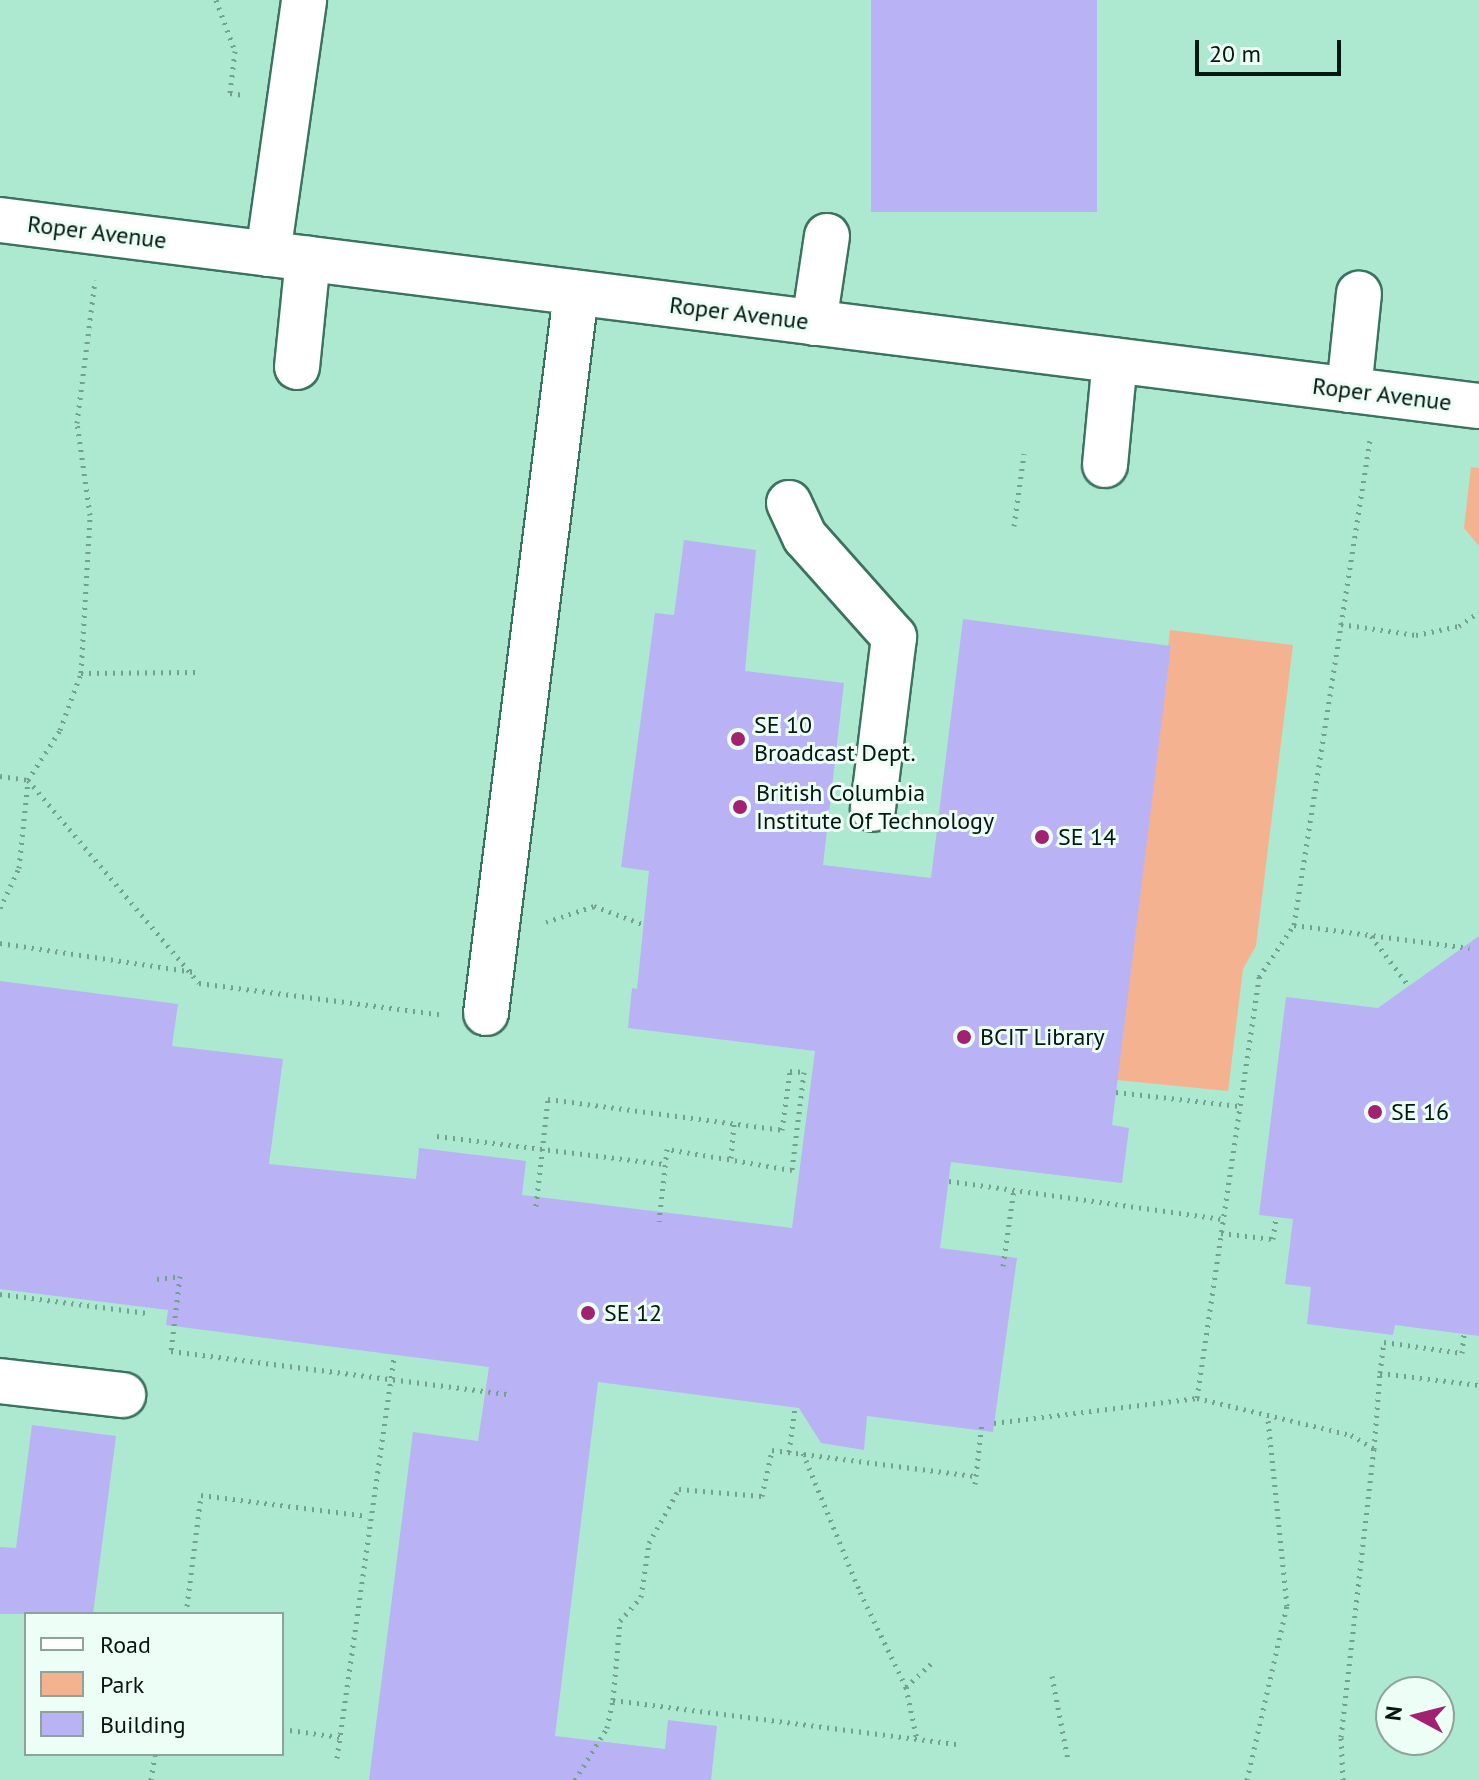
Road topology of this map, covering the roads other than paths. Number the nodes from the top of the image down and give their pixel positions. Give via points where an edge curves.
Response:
1 (304, 0) edge
2 (0, 220) edge
3 (827, 236) dead end
4 (288, 257) junction
5 (576, 293) junction
6 (1359, 294) dead end
7 (814, 323) junction
8 (1115, 360) junction
9 (297, 367) dead end
10 (1349, 390) junction
11 (1479, 406) edge
12 (1105, 465) dead end
13 (789, 503) dead end
14 (873, 809) dead end
15 (469, 1014) road end
16 (0, 1381) edge
17 (123, 1395) dead end

1 - 4 street
2 - 4 street, Roper Avenue
3 - 7 street
4 - 5 street, Roper Avenue
4 - 9 street
5 - 7 street, Roper Avenue
5 - 15 street via 495,939
6 - 10 street
7 - 8 street, Roper Avenue
8 - 10 street, Roper Avenue
8 - 12 street
10 - 11 street, Roper Avenue
13 - 14 street via 805,537 894,637
16 - 17 street

